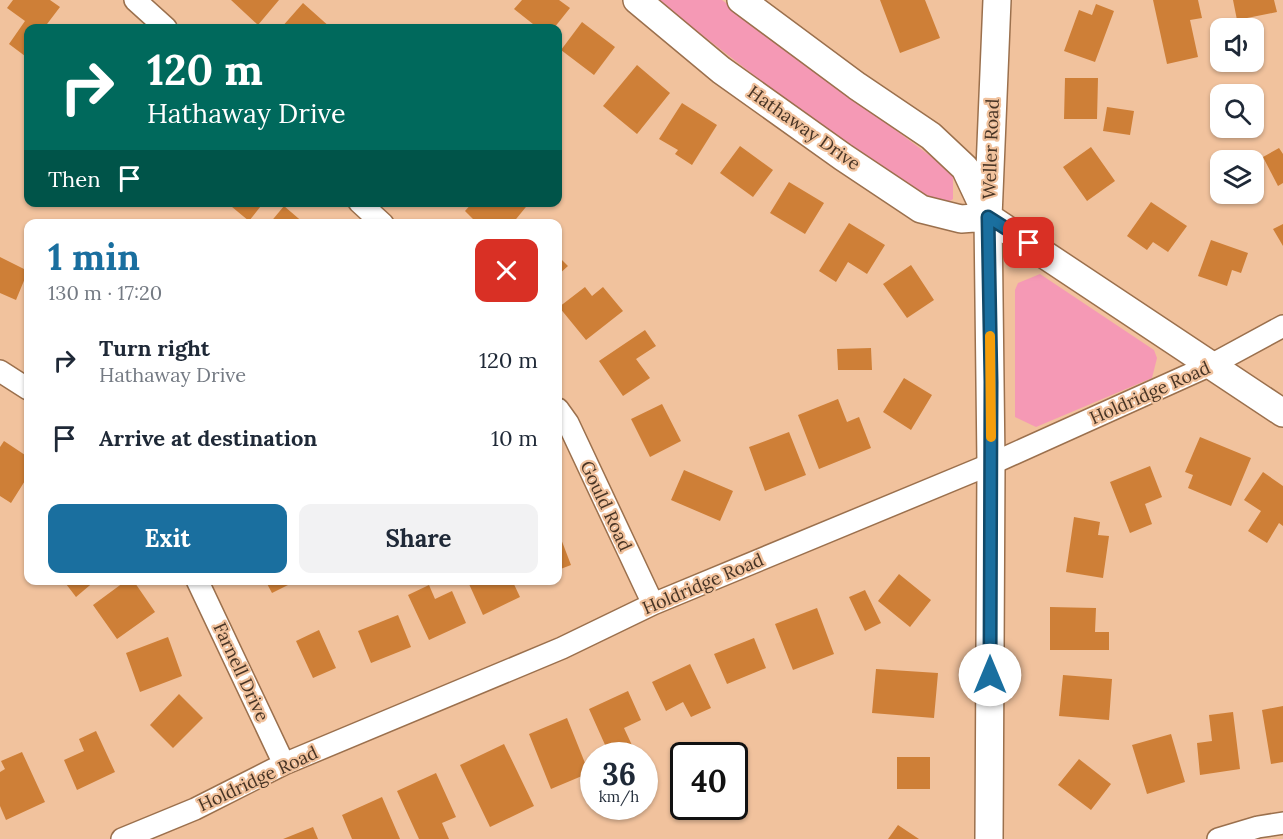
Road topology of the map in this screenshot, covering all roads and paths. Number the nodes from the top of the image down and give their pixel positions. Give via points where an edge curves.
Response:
1 (135, 0) edge
2 (637, 0) edge
3 (741, 0) edge
4 (997, 0) edge
5 (162, 24) edge
6 (364, 207) edge
7 (988, 217) junction
8 (377, 219) edge
9 (1283, 326) edge
10 (1213, 364) junction
11 (0, 371) edge
12 (24, 386) edge
13 (1283, 413) edge
14 (562, 415) edge
15 (991, 464) junction
16 (199, 585) edge
17 (653, 604) junction
18 (284, 764) junction
19 (1283, 823) edge
20 (122, 839) edge
21 (989, 839) edge
22 (1218, 839) edge

1 - 5 street
2 - 7 street, Hathaway Drive via 721,70 921,209 961,219
3 - 7 street via 931,136 965,168
4 - 7 street, Weller Road
6 - 8 street
7 - 10 street
7 - 15 street, Weller Road
9 - 10 street, Holdridge Road
10 - 13 street
10 - 15 street, Holdridge Road
11 - 12 street
14 - 17 street, Gould Road
15 - 17 street, Holdridge Road
15 - 21 street, Weller Road
16 - 18 street, Farnell Drive
17 - 18 street, Holdridge Road via 562,648
18 - 20 street, Holdridge Road via 195,809
19 - 22 street

